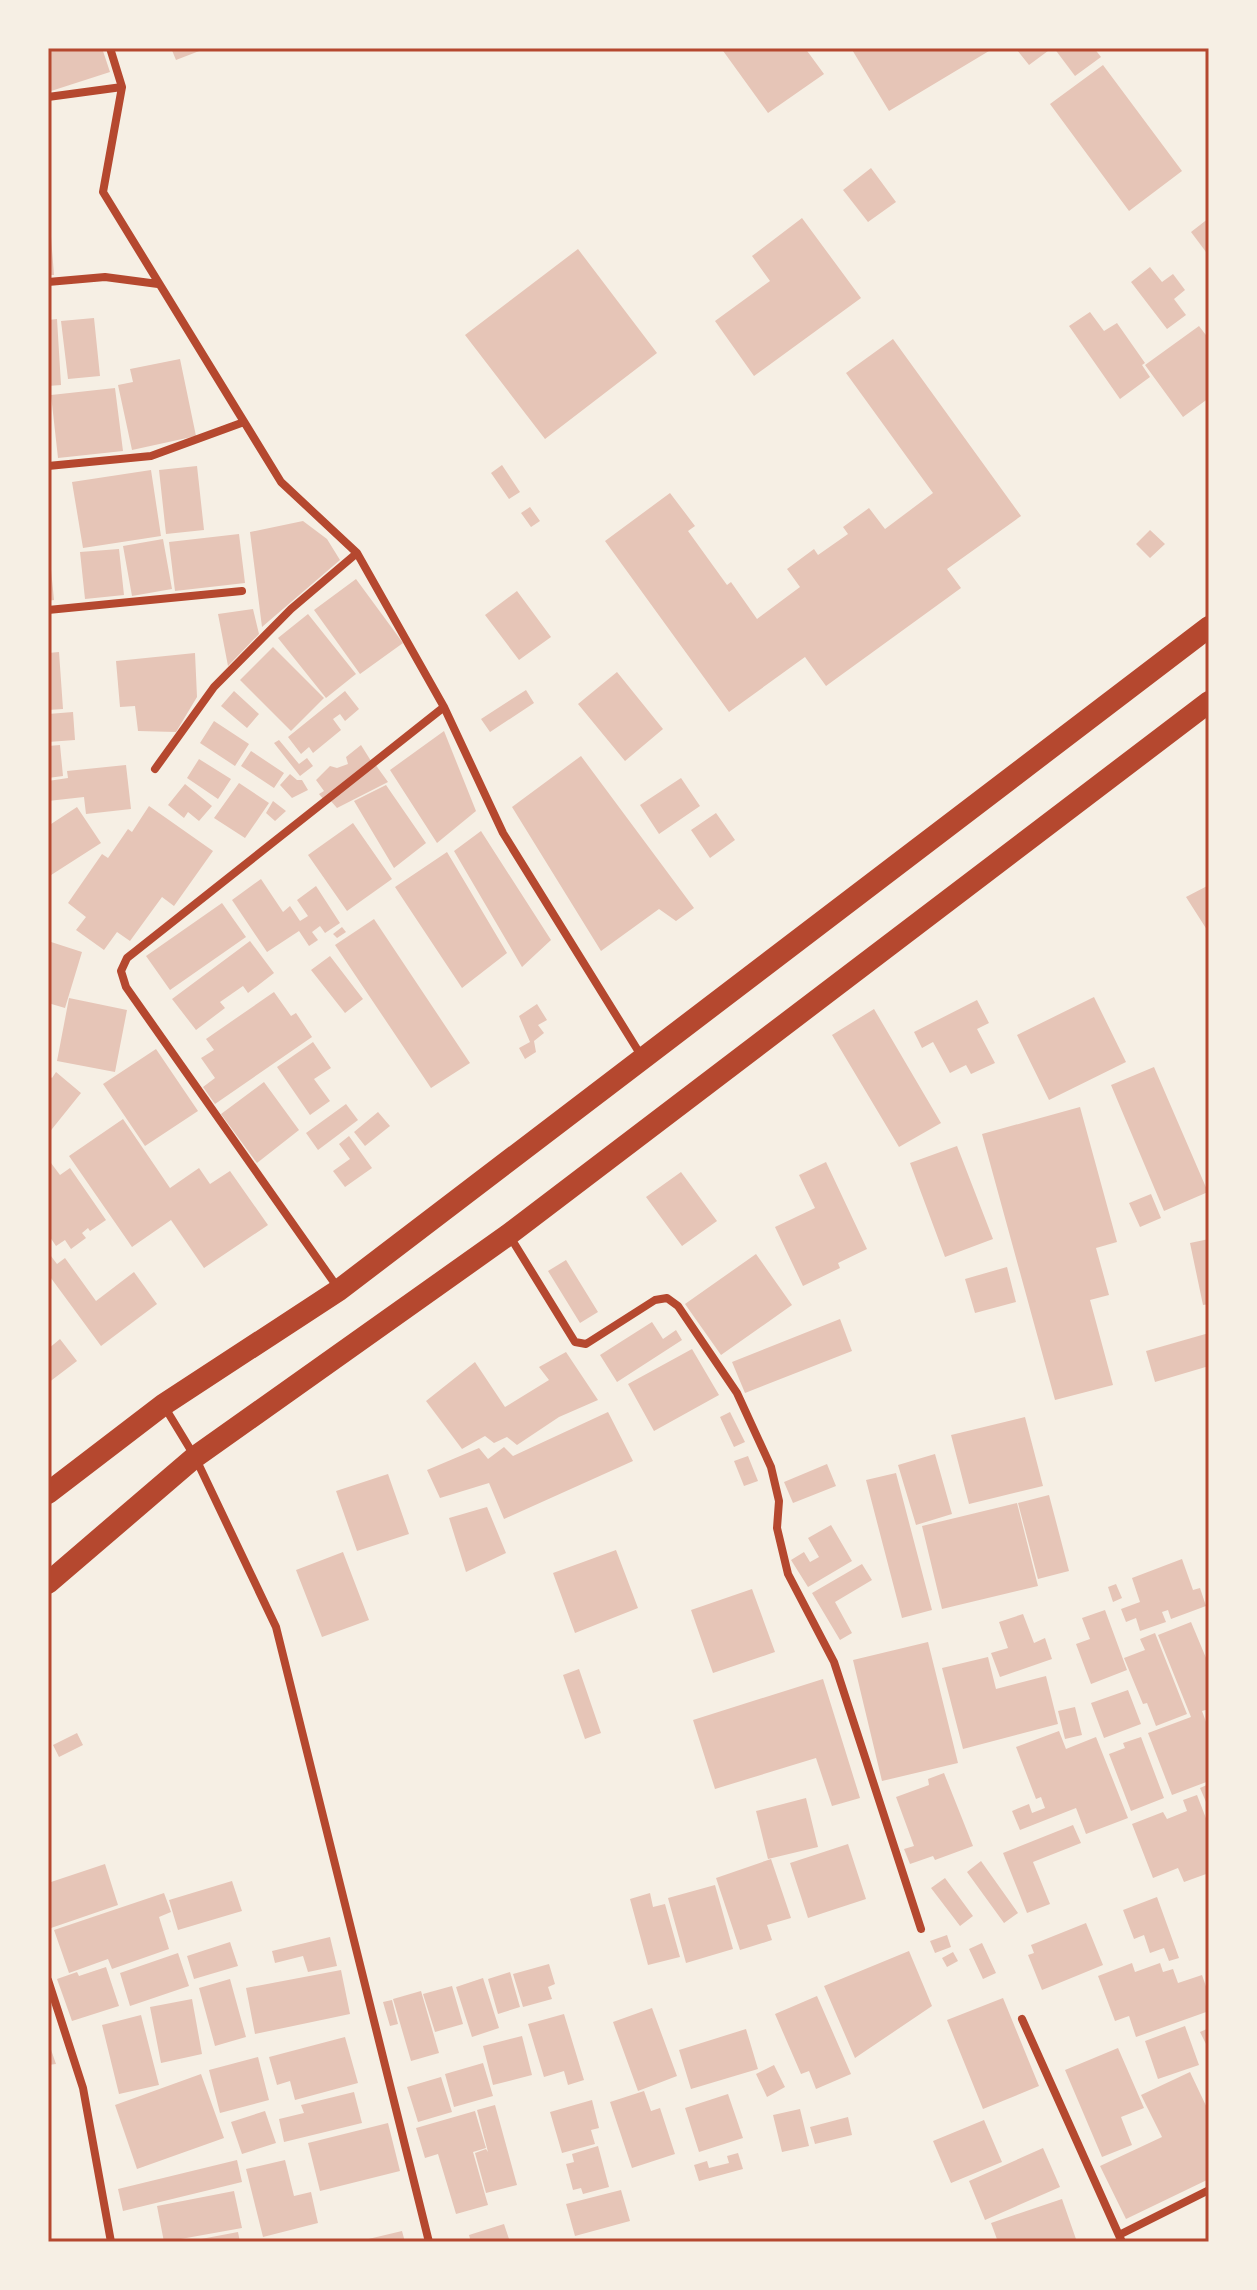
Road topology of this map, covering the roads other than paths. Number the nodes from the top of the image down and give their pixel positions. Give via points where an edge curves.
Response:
1 (110, 48) edge
2 (122, 87) junction
3 (48, 97) edge
4 (48, 282) edge
5 (158, 284) junction
6 (244, 422) junction
7 (48, 466) edge
8 (357, 553) junction
9 (242, 591) dead end
10 (48, 610) edge
11 (1209, 627) edge
12 (1209, 702) edge
13 (444, 707) junction
14 (155, 769) dead end
15 (644, 1060) junction
16 (508, 1235) junction
17 (339, 1290) junction
18 (163, 1405) junction
19 (195, 1457) junction
20 (48, 1493) edge
21 (48, 1583) edge
22 (921, 1929) dead end
23 (48, 1980) edge
24 (1022, 2019) dead end
25 (1209, 2190) edge
26 (1120, 2238) edge
27 (111, 2242) edge
28 (429, 2242) edge

1 - 2 street
2 - 3 street
2 - 5 street via 103,192
4 - 5 street via 105,277
5 - 6 street
6 - 7 street via 151,456
6 - 8 street via 281,482
8 - 13 street
8 - 14 street via 291,609 214,687
9 - 10 street
11 - 15 highway
12 - 16 highway
13 - 15 street via 503,833
13 - 17 street via 127,958 121,971 126,987
15 - 17 highway
16 - 19 highway
16 - 22 street via 575,1342 586,1344 655,1300 667,1298 678,1306 737,1393 771,1467 788,1574 834,1662
17 - 18 highway
18 - 19 street
18 - 20 highway
19 - 21 highway
19 - 28 street via 276,1627
23 - 27 street via 83,2088
24 - 26 street
25 - 26 street

